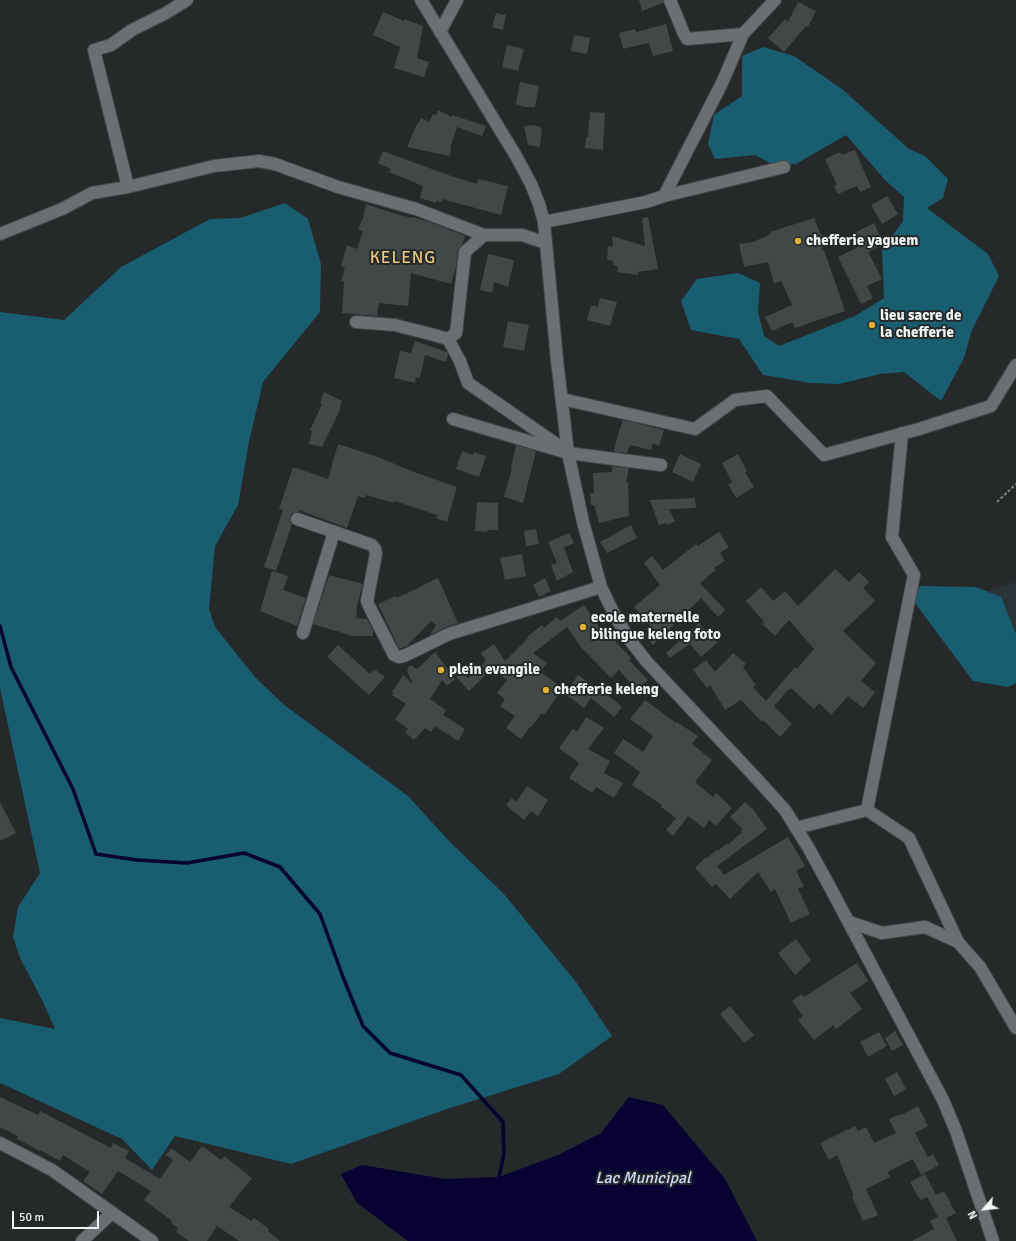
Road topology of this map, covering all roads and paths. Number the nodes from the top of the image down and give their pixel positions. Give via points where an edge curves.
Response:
1 (187, 0) edge
2 (421, 0) edge
3 (457, 0) edge
4 (670, 0) edge
5 (775, 0) edge
6 (440, 32) junction
7 (743, 34) junction
8 (784, 167) dead end
9 (128, 187) junction
10 (664, 196) junction
11 (544, 222) junction
12 (0, 234) edge
13 (484, 235) junction
14 (546, 243) junction
15 (356, 322) dead end
16 (448, 339) junction
17 (1016, 365) edge
18 (562, 399) junction
19 (453, 418) dead end
20 (902, 433) junction
21 (568, 453) junction
22 (661, 465) dead end
23 (1016, 484) edge
24 (997, 502) dead end
25 (297, 519) dead end
26 (334, 532) junction
27 (601, 587) junction
28 (303, 633) dead end
29 (867, 810) junction
30 (796, 828) junction
31 (849, 922) junction
32 (958, 942) junction
33 (1016, 1028) edge
34 (0, 1143) edge
35 (112, 1213) junction
36 (82, 1241) edge
37 (152, 1241) edge
38 (993, 1241) edge

1 - 9 street via 132,30 111,45 94,50
2 - 6 street
3 - 6 street
4 - 7 street via 687,39
5 - 7 street
6 - 11 street via 516,156 536,197
7 - 10 street via 722,83
8 - 10 street
9 - 12 street via 92,193 62,209
9 - 13 street via 214,166 260,161 416,209
10 - 11 street via 646,202
11 - 14 street
13 - 14 street via 522,234
13 - 16 street via 465,252 456,334
14 - 18 street
15 - 16 street via 395,325
16 - 21 street via 468,383
17 - 20 street via 991,406
18 - 20 street via 695,429 735,400 767,396 824,455
18 - 21 street
19 - 21 street
20 - 29 street via 892,537 914,575
21 - 22 street
21 - 27 street
23 - 24 path
25 - 26 street
26 - 27 street via 372,545 375,549 367,600 394,655 399,657 449,634
26 - 28 street
27 - 30 street via 629,639 647,662 785,810
29 - 30 street
29 - 32 street via 909,838
30 - 31 street
31 - 32 street via 882,933 925,927
31 - 38 street via 943,1100
32 - 33 street via 980,967
34 - 35 street via 52,1170
35 - 36 street
35 - 37 street

